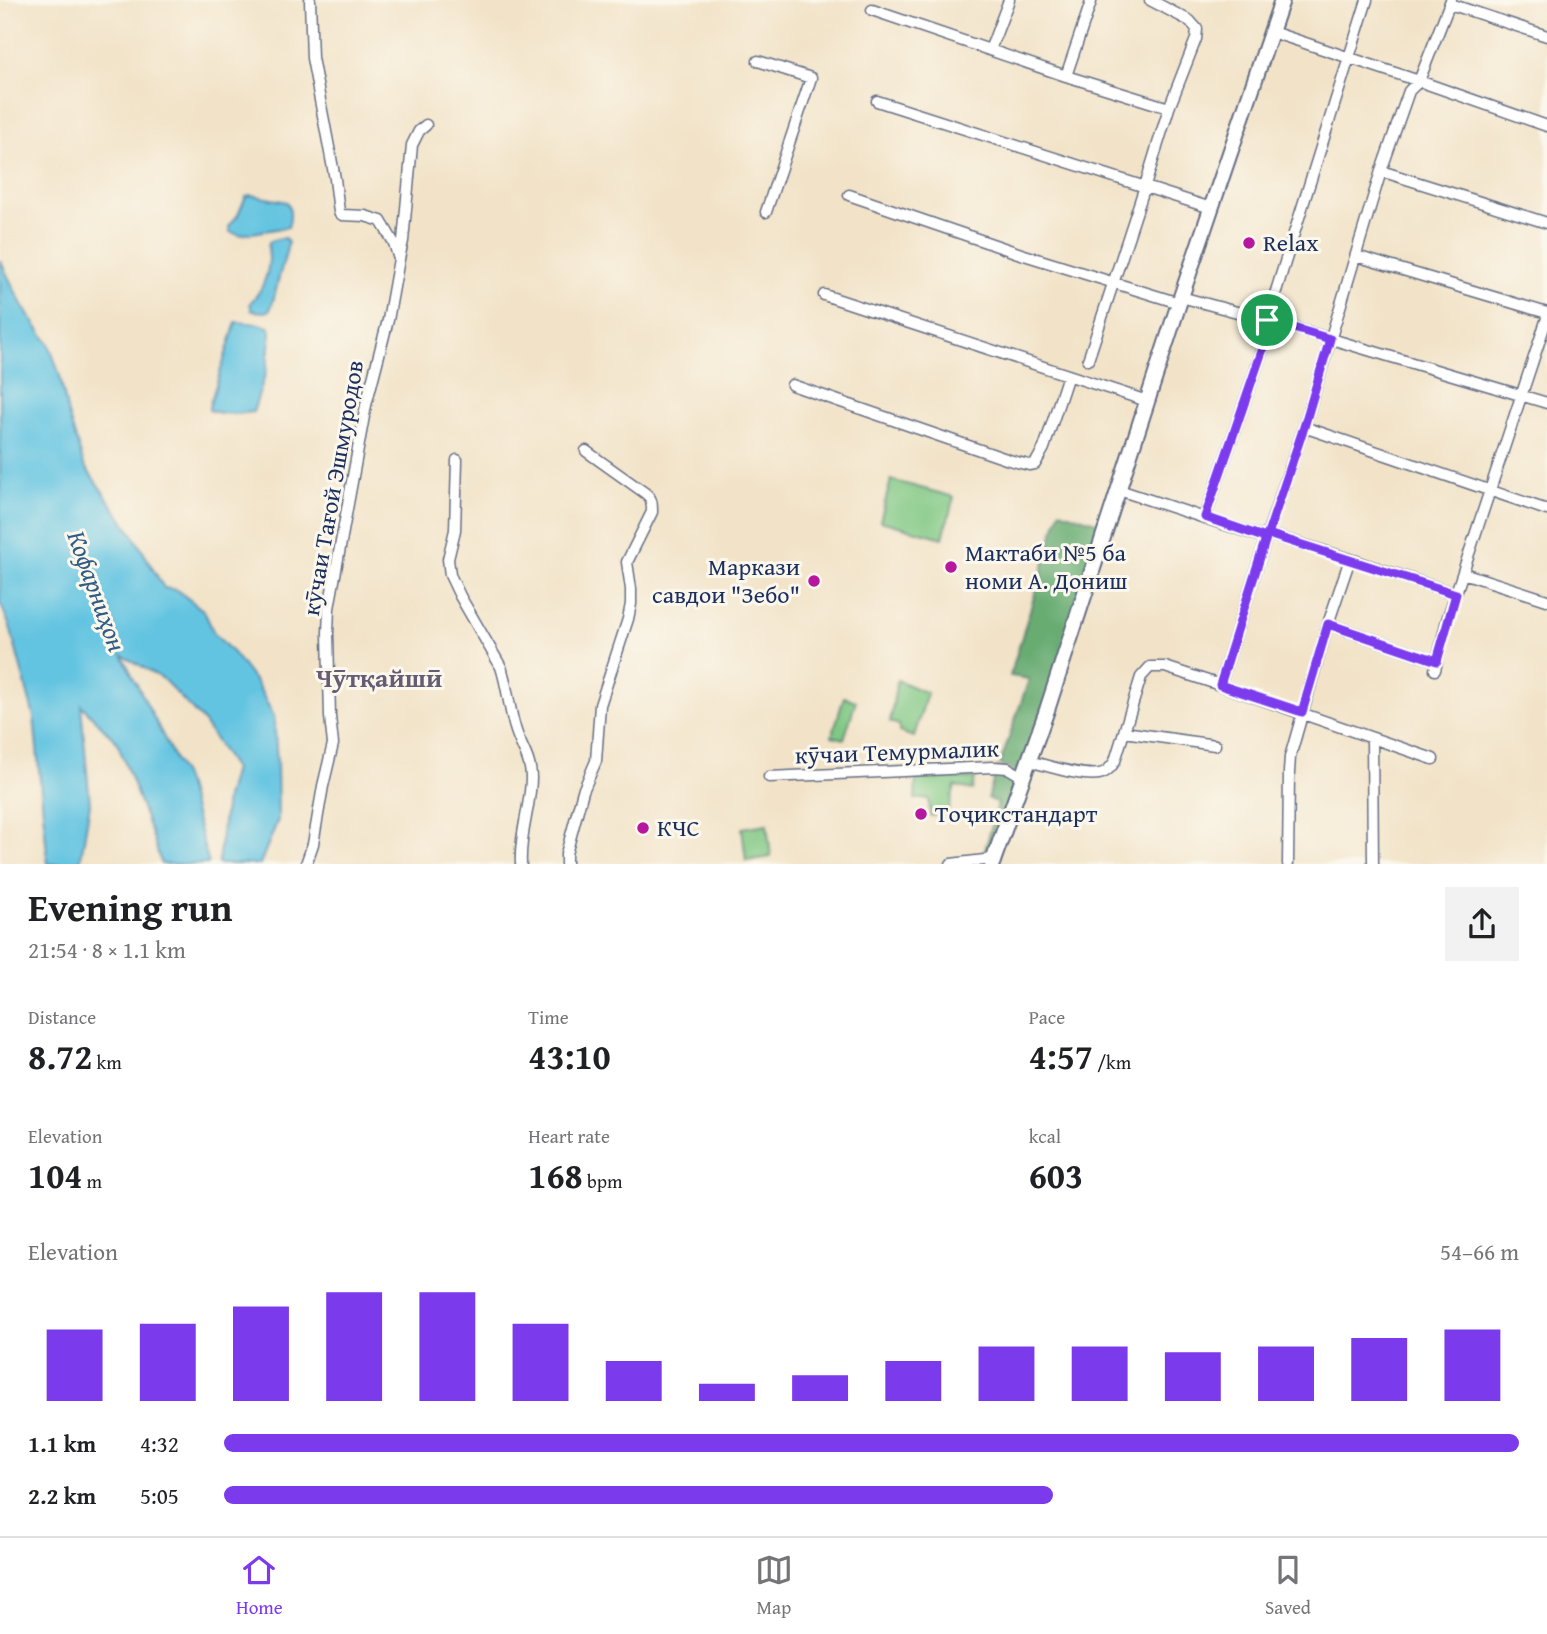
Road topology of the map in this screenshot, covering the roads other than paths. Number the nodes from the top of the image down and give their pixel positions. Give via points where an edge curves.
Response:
1 (310, 0) edge
2 (1009, 0) edge
3 (1150, 0) edge
4 (1282, 0) edge
5 (1367, 0) edge
6 (1091, 2) edge
7 (1450, 2) edge
8 (873, 10) dead end
9 (1272, 32) junction
10 (1547, 36) edge
11 (990, 50) junction
12 (1350, 57) junction
13 (758, 61) dead end
14 (1066, 76) junction
15 (1419, 81) junction
16 (877, 100) dead end
17 (1169, 108) junction
18 (426, 125) dead end
19 (1547, 126) edge
20 (1381, 171) junction
21 (1145, 186) junction
22 (849, 195) dead end
23 (1211, 208) junction
24 (765, 212) dead end
25 (1547, 223) edge
26 (1356, 256) junction
27 (398, 259) junction
28 (1113, 283) junction
29 (824, 295) dead end
30 (1180, 300) junction
31 (1547, 313) edge
32 (1547, 318) edge
33 (1267, 320) junction
34 (1330, 339) junction
35 (1088, 360) dead end
36 (1068, 375) junction
37 (792, 385) dead end
38 (1521, 395) junction
39 (1147, 401) junction
40 (1547, 403) edge
41 (1304, 427) junction
42 (586, 451) dead end
43 (457, 460) dead end
44 (1119, 490) junction
45 (1489, 491) junction
46 (1547, 510) edge
47 (1205, 517) junction
48 (1267, 536) junction
49 (1350, 559) junction
50 (1463, 573) junction
51 (1456, 594) junction
52 (1547, 600) edge
53 (1328, 624) junction
54 (1220, 685) junction
55 (1302, 712) junction
56 (1124, 732) junction
57 (1372, 738) junction
58 (1214, 745) dead end
59 (1433, 759) dead end
60 (1029, 761) junction
61 (769, 776) dead end
62 (1023, 777) junction
63 (992, 862) edge
64 (306, 864) edge
65 (521, 864) edge
66 (566, 864) edge
67 (951, 864) edge
68 (1288, 864) edge
69 (1373, 864) edge

1 - 27 street via 312,58 339,212 381,221
2 - 11 street
3 - 17 street via 1197,29
4 - 9 highway
5 - 12 street
6 - 14 street
7 - 10 street
7 - 15 street
8 - 11 street
9 - 12 street
9 - 23 highway
11 - 14 street
12 - 15 street
12 - 33 street
13 - 24 street via 811,78
14 - 17 street
15 - 19 street
15 - 20 street via 1409,91
16 - 21 street
17 - 21 street
18 - 27 street, кӯчаи Тағой Эшмуродов via 412,145
20 - 25 street
20 - 26 street
21 - 23 street
21 - 28 street
22 - 28 street
23 - 30 highway
26 - 31 street
26 - 34 street
27 - 64 street, кӯчаи Тағой Эшмуродов via 329,608 333,744
28 - 30 street
28 - 35 street
29 - 36 street
30 - 33 street
30 - 39 highway
32 - 38 street
33 - 34 street
33 - 47 street via 1269,331
34 - 38 street
34 - 41 street
36 - 37 street via 1044,448 1035,464 1029,465
36 - 39 street
38 - 40 street
38 - 45 street
39 - 44 highway
41 - 45 street
41 - 48 street
42 - 66 street via 650,496 652,512 627,562 629,611 601,699 596,761 583,791
43 - 65 street via 450,575 501,667 516,732 530,766
44 - 47 street
44 - 60 highway
45 - 46 street
45 - 50 street
47 - 48 street
48 - 49 street
48 - 54 street
49 - 51 street
49 - 53 street
50 - 51 street
50 - 52 street
51 - 53 street via 1436,666
53 - 55 street
54 - 55 street
54 - 56 street via 1165,667 1150,667 1141,677
55 - 57 street
55 - 68 street via 1289,764
56 - 58 street
56 - 60 street via 1115,761 1100,774
57 - 59 street
57 - 69 street
60 - 62 highway
61 - 62 street, кӯчаи Темурмалик via 993,767 1008,768
62 - 63 highway
63 - 67 street

